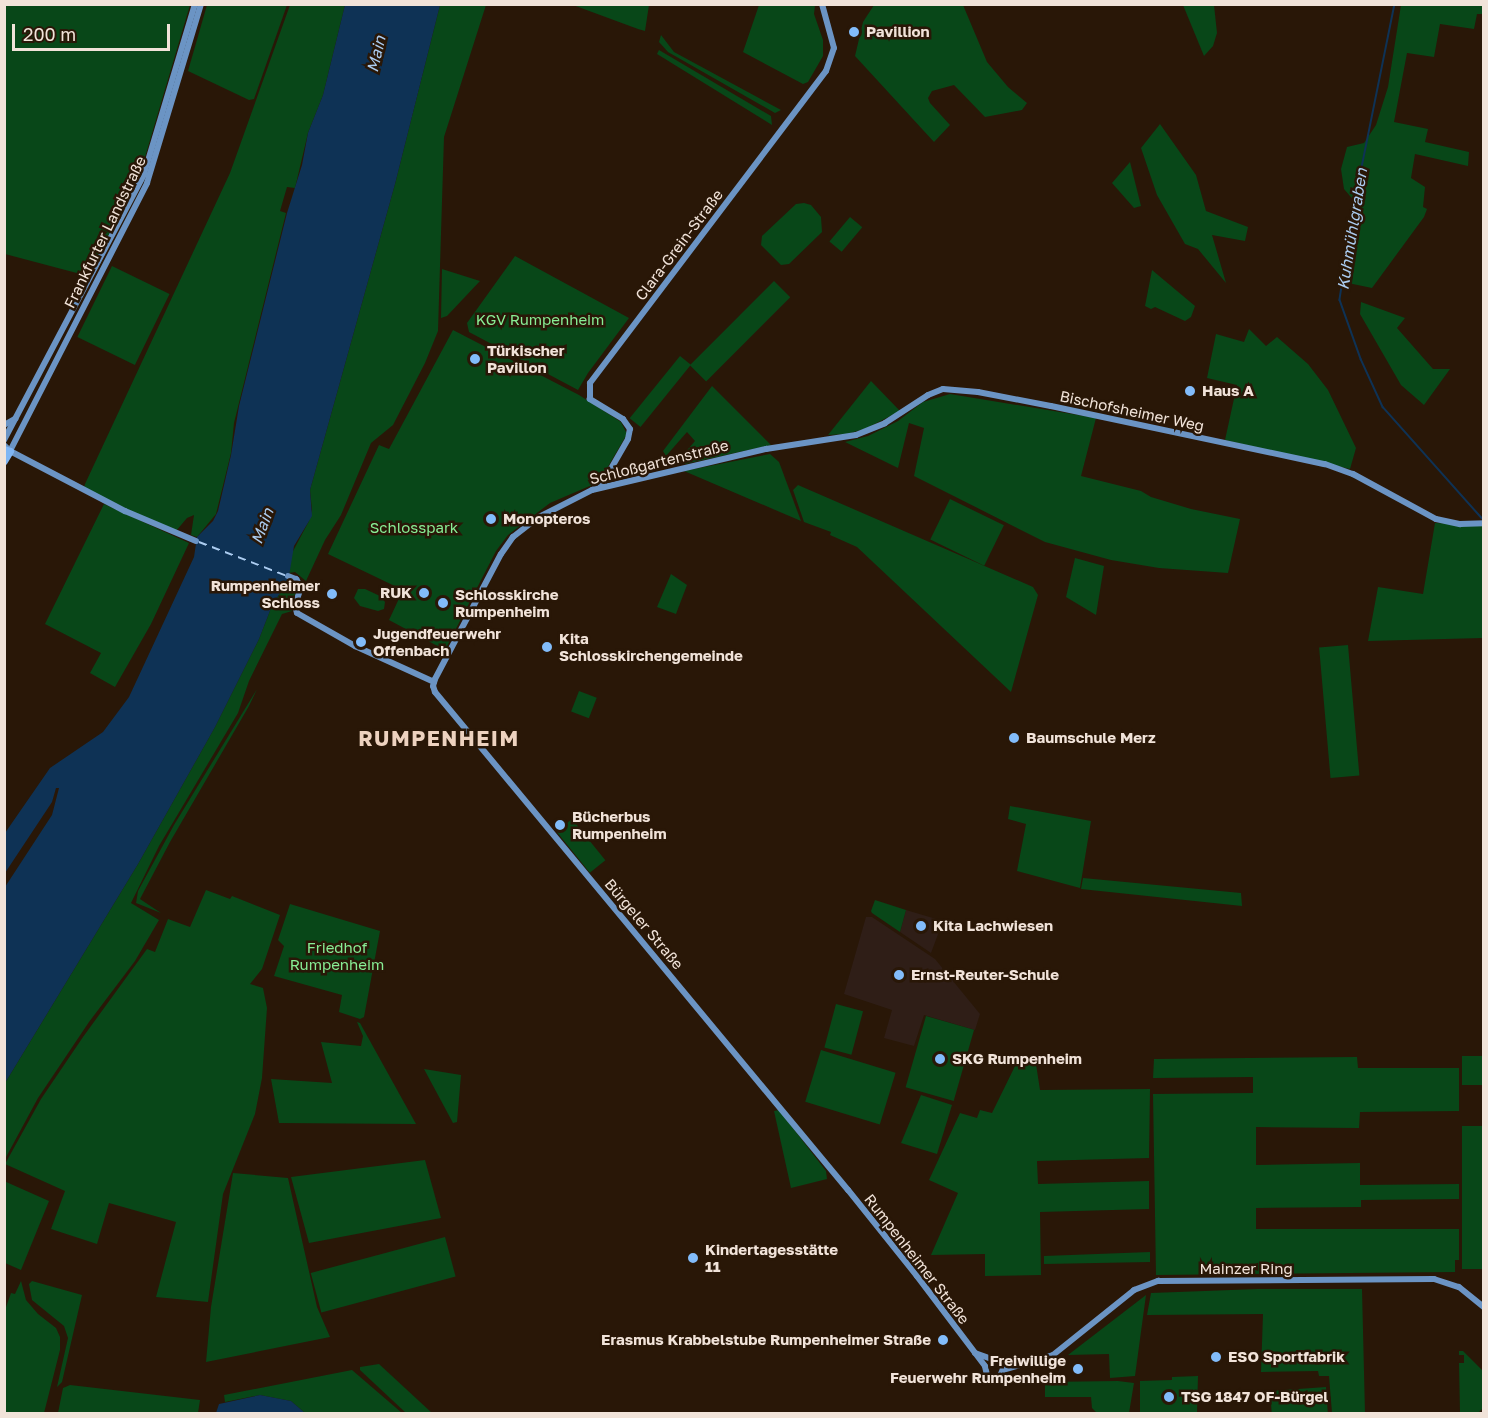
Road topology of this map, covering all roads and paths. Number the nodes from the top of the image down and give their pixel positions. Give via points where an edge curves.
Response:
1 (195, 4) edge
2 (201, 4) edge
3 (822, 4) edge
4 (16, 419) junction
5 (4, 425) edge
6 (4, 440) edge
7 (4, 445) edge
8 (774, 447) joint
9 (9, 451) edge
10 (4, 461) edge
11 (601, 487) junction
12 (1484, 523) edge
13 (196, 541) dead end
14 (288, 576) dead end
15 (434, 682) junction
16 (840, 1180) joint
17 (1484, 1307) edge
18 (974, 1353) junction
19 (989, 1360) junction
20 (1002, 1362) junction
21 (1025, 1364) junction
22 (984, 1366) junction
23 (1003, 1370) junction

1 - 4 street, Frankfurter Landstraße via 144,174
2 - 9 street, Frankfurter Landstraße via 147,183
3 - 11 street, Clara-Grein-Straße via 834,48 826,71 590,383 590,399 626,421 630,431
4 - 5 street
4 - 6 street, Frankfurter Landstraße
7 - 9 street
8 - 11 street, Schloßgartenstraße
8 - 12 street, Bischofsheimer Weg via 856,435 885,423 933,392 960,390 1325,464 1353,474 1436,519
9 - 10 main road, Frankfurter Landstraße
9 - 13 street via 132,515
11 - 15 street, Schloßgartenstraße via 558,505 509,541
14 - 15 street via 301,587 295,606 297,613
15 - 16 street, Bürgeler Straße via 435,692 455,717
16 - 18 street, Rumpenheimer Straße
17 - 21 street, Mainzer Ring via 1459,1287 1434,1280 1158,1281 1134,1290 1054,1354
18 - 19 street, Rumpenheimer Straße
18 - 22 street, Rumpenheimer Straße
19 - 20 street, Rumpenheimer Straße
19 - 22 street
20 - 21 street, Mainzer Ring
20 - 23 street
21 - 23 street, Mainzer Ring
22 - 23 street via 992,1378

